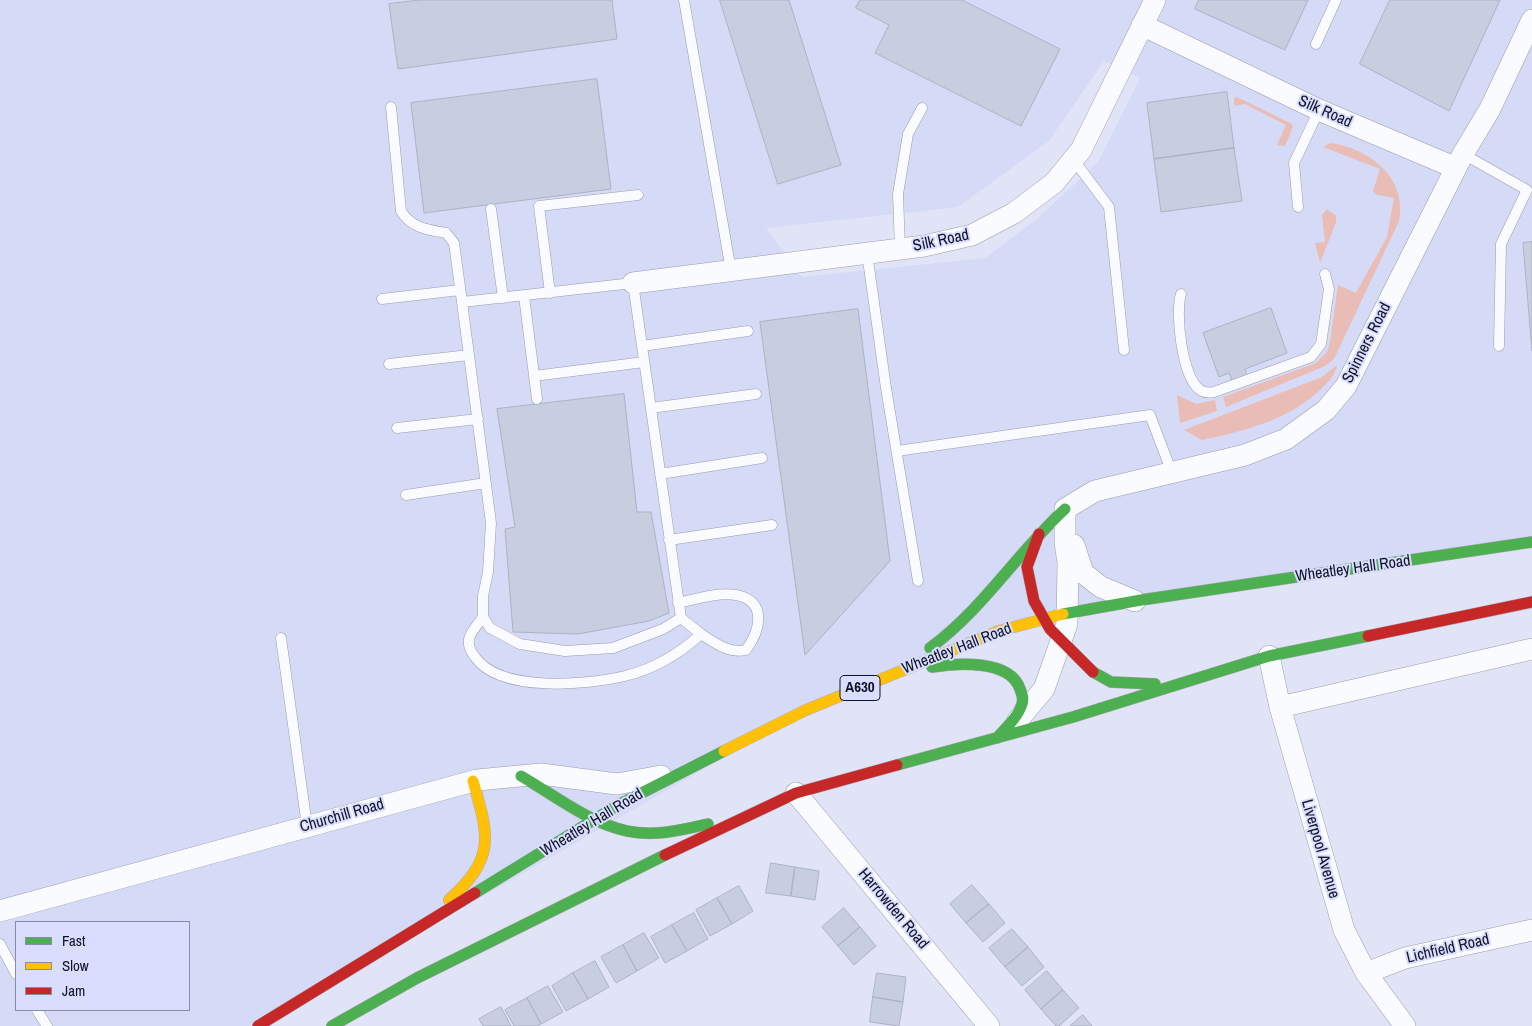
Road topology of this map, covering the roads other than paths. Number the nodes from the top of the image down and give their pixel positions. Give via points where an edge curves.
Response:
1 (684, 0) edge
2 (1154, 0) edge
3 (1336, 0) edge
4 (1142, 25) junction
5 (1531, 27) edge
6 (1316, 44) dead end
7 (391, 107) dead end
8 (922, 108) dead end
9 (1319, 110) junction
10 (1073, 159) junction
11 (1460, 161) junction
12 (1529, 191) edge
13 (638, 196) dead end
14 (1298, 207) dead end
15 (491, 209) dead end
16 (900, 249) junction
17 (868, 253) junction
18 (731, 272) junction
19 (1325, 274) dead end
20 (633, 284) junction
21 (460, 290) junction
22 (550, 293) junction
23 (1181, 294) dead end
24 (524, 296) junction
25 (503, 298) junction
26 (382, 299) dead end
27 (462, 302) junction
28 (748, 331) dead end
29 (642, 346) junction
30 (1499, 346) dead end
31 (1124, 350) dead end
32 (469, 355) junction
33 (644, 362) junction
34 (389, 364) dead end
35 (534, 376) junction
36 (756, 394) dead end
37 (537, 399) dead end
38 (651, 408) junction
39 (478, 419) junction
40 (397, 428) dead end
41 (897, 451) junction
42 (762, 458) dead end
43 (1172, 473) junction
44 (660, 474) junction
45 (486, 483) junction
46 (406, 494) dead end
47 (1065, 509) junction
48 (772, 525) dead end
49 (1038, 534) junction
50 (670, 540) junction
51 (1532, 542) edge
52 (918, 581) dead end
53 (1136, 601) junction
54 (1532, 602) edge
55 (678, 603) junction
56 (1067, 613) junction
57 (483, 617) junction
58 (681, 618) junction
59 (1044, 618) junction
60 (701, 634) junction
61 (281, 638) dead end
62 (1062, 643) junction
63 (1532, 649) edge
64 (1269, 656) junction
65 (882, 679) junction
66 (1191, 680) junction
67 (1280, 707) junction
68 (997, 738) junction
69 (690, 768) junction
70 (521, 776) junction
71 (473, 781) junction
72 (796, 793) junction
73 (776, 803) junction
74 (597, 819) junction
75 (307, 826) junction
76 (0, 911) edge
77 (420, 926) junction
78 (1532, 930) edge
79 (0, 944) edge
80 (15, 972) edge
81 (1366, 973) junction
82 (38, 1011) edge
83 (335, 1025) edge
84 (987, 1025) edge
85 (46, 1026) edge
86 (258, 1026) edge
87 (1406, 1026) edge

1 - 18 lane
2 - 4 street, Silk Road
3 - 6 lane
4 - 9 street, Silk Road
4 - 10 street, Silk Road via 1106,102
5 - 11 street, Spinners Road
7 - 21 lane via 402,211 406,220 417,226 446,232 454,243
8 - 16 lane via 908,134 898,194
9 - 11 street, Silk Road
9 - 14 lane via 1294,163
10 - 16 street, Silk Road via 1054,183 1014,213 972,235
10 - 31 lane via 1109,207
11 - 12 lane
11 - 43 street, Spinners Road via 1346,386 1326,410 1286,439 1245,455
12 - 30 lane via 1501,244
13 - 22 lane via 539,206
15 - 25 lane
16 - 17 street, Silk Road
17 - 18 street, Silk Road
17 - 41 lane
18 - 20 street, Silk Road
19 - 23 lane via 1329,289 1322,336 1311,357 1214,392 1198,389 1186,366 1177,306
20 - 22 lane
20 - 29 lane
21 - 26 lane
21 - 27 lane
22 - 24 lane
24 - 25 lane
24 - 35 lane
25 - 27 lane
27 - 32 lane
28 - 29 lane
29 - 33 lane
32 - 34 lane
32 - 39 lane
33 - 35 lane
33 - 38 lane
35 - 37 lane
36 - 38 lane
38 - 44 lane
39 - 40 lane
39 - 45 lane
41 - 43 lane via 1150,415
41 - 52 lane
42 - 44 lane
43 - 47 street, Spinners Road via 1095,491
44 - 50 lane
45 - 46 lane
45 - 57 lane via 491,523
47 - 49 highway
47 - 53 street via 1083,573 1101,588
47 - 56 street
48 - 50 lane
49 - 59 highway via 1027,567 1034,601
49 - 65 highway via 977,609 953,632
50 - 55 lane
51 - 53 highway, Wheatley Hall Road / A630
53 - 56 highway, Wheatley Hall Road / A630
54 - 64 highway
55 - 58 lane
55 - 60 lane via 703,597 736,595 750,601 759,614 760,623 746,650 737,652 720,647
56 - 59 highway, Wheatley Hall Road / A630
56 - 62 street
57 - 58 lane via 490,628 520,644 565,651 613,648 663,629
57 - 60 lane via 469,637 469,649 476,660 492,670 532,683 576,684 625,676 648,669 684,649
58 - 60 lane
59 - 62 highway
59 - 65 highway, Wheatley Hall Road / A630 via 999,631
61 - 75 lane
62 - 66 highway via 1093,672 1111,682 1153,684
62 - 68 street via 1044,689 1032,706
63 - 67 street
64 - 66 highway
64 - 67 street, Liverpool Avenue
65 - 68 highway via 949,663 987,664 1007,674 1018,685 1023,697 1020,708
65 - 69 highway, Wheatley Hall Road / A630 via 806,710
66 - 68 highway
67 - 81 street, Liverpool Avenue via 1341,922
68 - 72 highway
69 - 70 street, Churchill Road via 616,784 541,774
69 - 74 highway, Wheatley Hall Road / A630
70 - 71 street, Churchill Road
70 - 74 highway
71 - 75 street, Churchill Road
71 - 77 highway via 486,843 479,862 459,892
72 - 73 highway
72 - 84 street, Harrowden Road
73 - 74 highway via 677,832 627,831
73 - 83 highway via 545,913 417,978
74 - 77 highway, Wheatley Hall Road / A630
75 - 76 street, Churchill Road
77 - 86 highway, Wheatley Hall Road / A630
78 - 81 street, Lichfield Road via 1405,958
79 - 80 lane
81 - 87 street, Liverpool Avenue
82 - 85 lane

